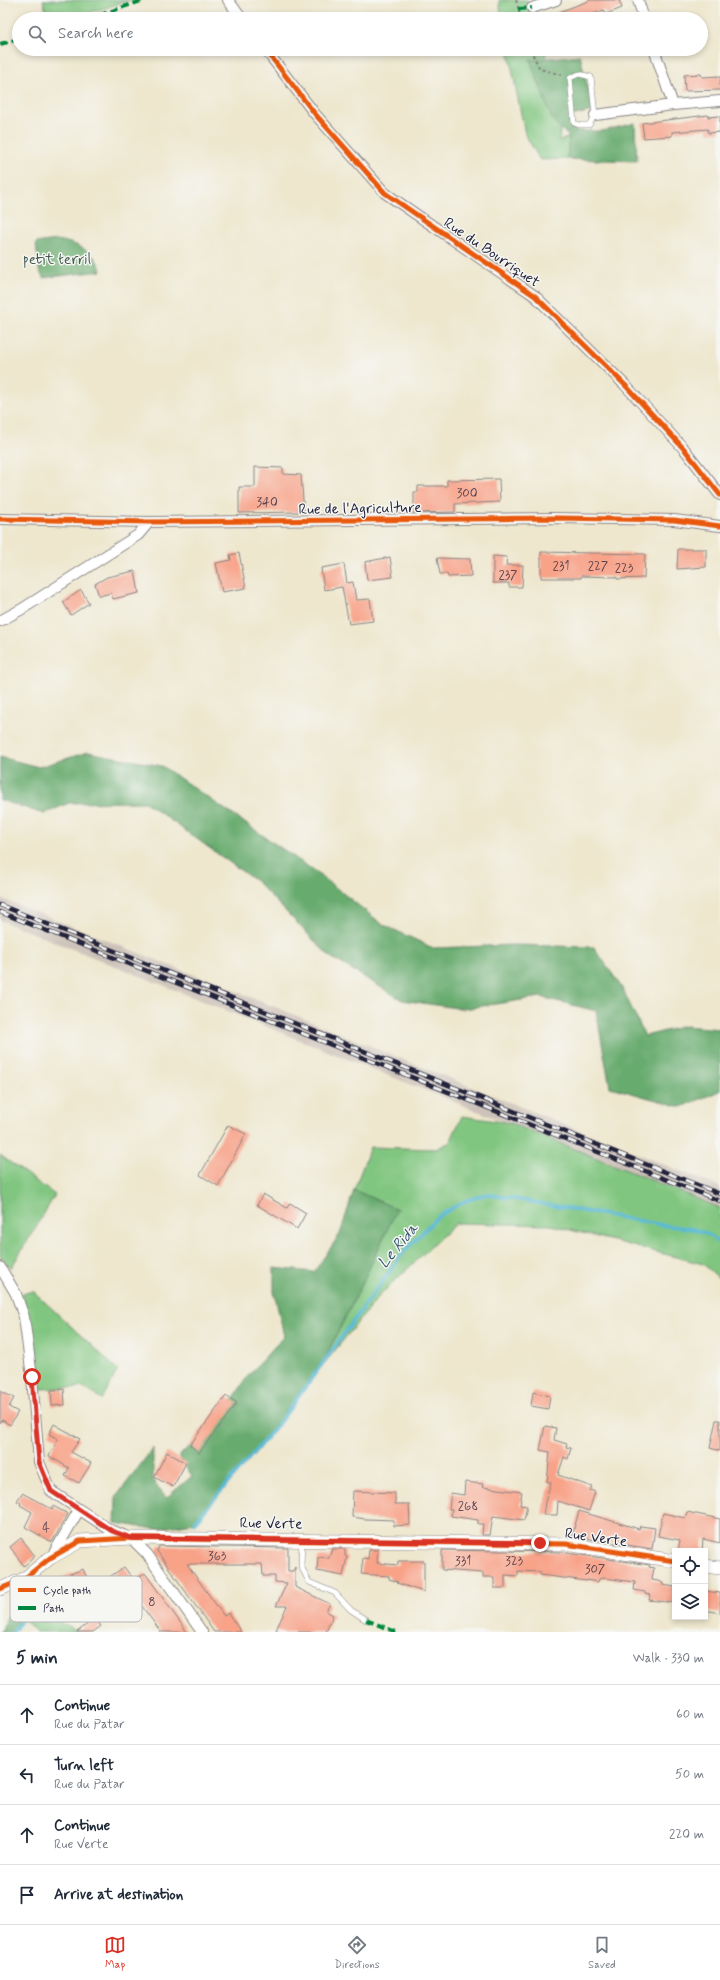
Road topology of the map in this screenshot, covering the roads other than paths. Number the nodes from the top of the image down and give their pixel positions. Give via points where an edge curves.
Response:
1 (228, 0) edge
2 (556, 0) edge
3 (638, 0) edge
4 (532, 8) dead end
5 (237, 12) edge
6 (642, 12) edge
7 (270, 56) edge
8 (656, 56) edge
9 (720, 101) edge
10 (673, 105) junction
11 (595, 115) junction
12 (720, 495) edge
13 (0, 519) edge
14 (150, 522) junction
15 (720, 526) edge
16 (0, 621) edge
17 (0, 1267) edge
18 (79, 1510) junction
19 (131, 1538) junction
20 (302, 1540) junction
21 (50, 1558) junction
22 (672, 1561) edge
23 (708, 1566) edge
24 (720, 1568) edge
25 (28, 1576) edge
26 (10, 1585) edge
27 (0, 1589) edge
28 (366, 1620) dead end
29 (202, 1632) edge

1 - 5 street
2 - 4 street
3 - 6 street
7 - 12 street, Rue du Bourriquet via 315,114 385,193 535,296 685,450
8 - 10 street
9 - 10 street
10 - 11 street
11 - 11 lane via 591,77 579,74 570,78 574,123 589,125
13 - 14 street, Rue de l'Agriculture
14 - 15 street, Rue de l'Agriculture via 557,518 674,520
14 - 16 street via 138,535
17 - 18 street via 16,1294 24,1317 39,1462 51,1491
18 - 19 street via 112,1531
18 - 21 street
19 - 20 street, Rue Verte
19 - 21 street, Rue Verte via 80,1541
19 - 29 street via 147,1554
20 - 22 street, Rue Verte via 566,1544
20 - 28 lane via 301,1566 309,1582 335,1593 351,1610
21 - 25 street
23 - 24 street
26 - 27 street

